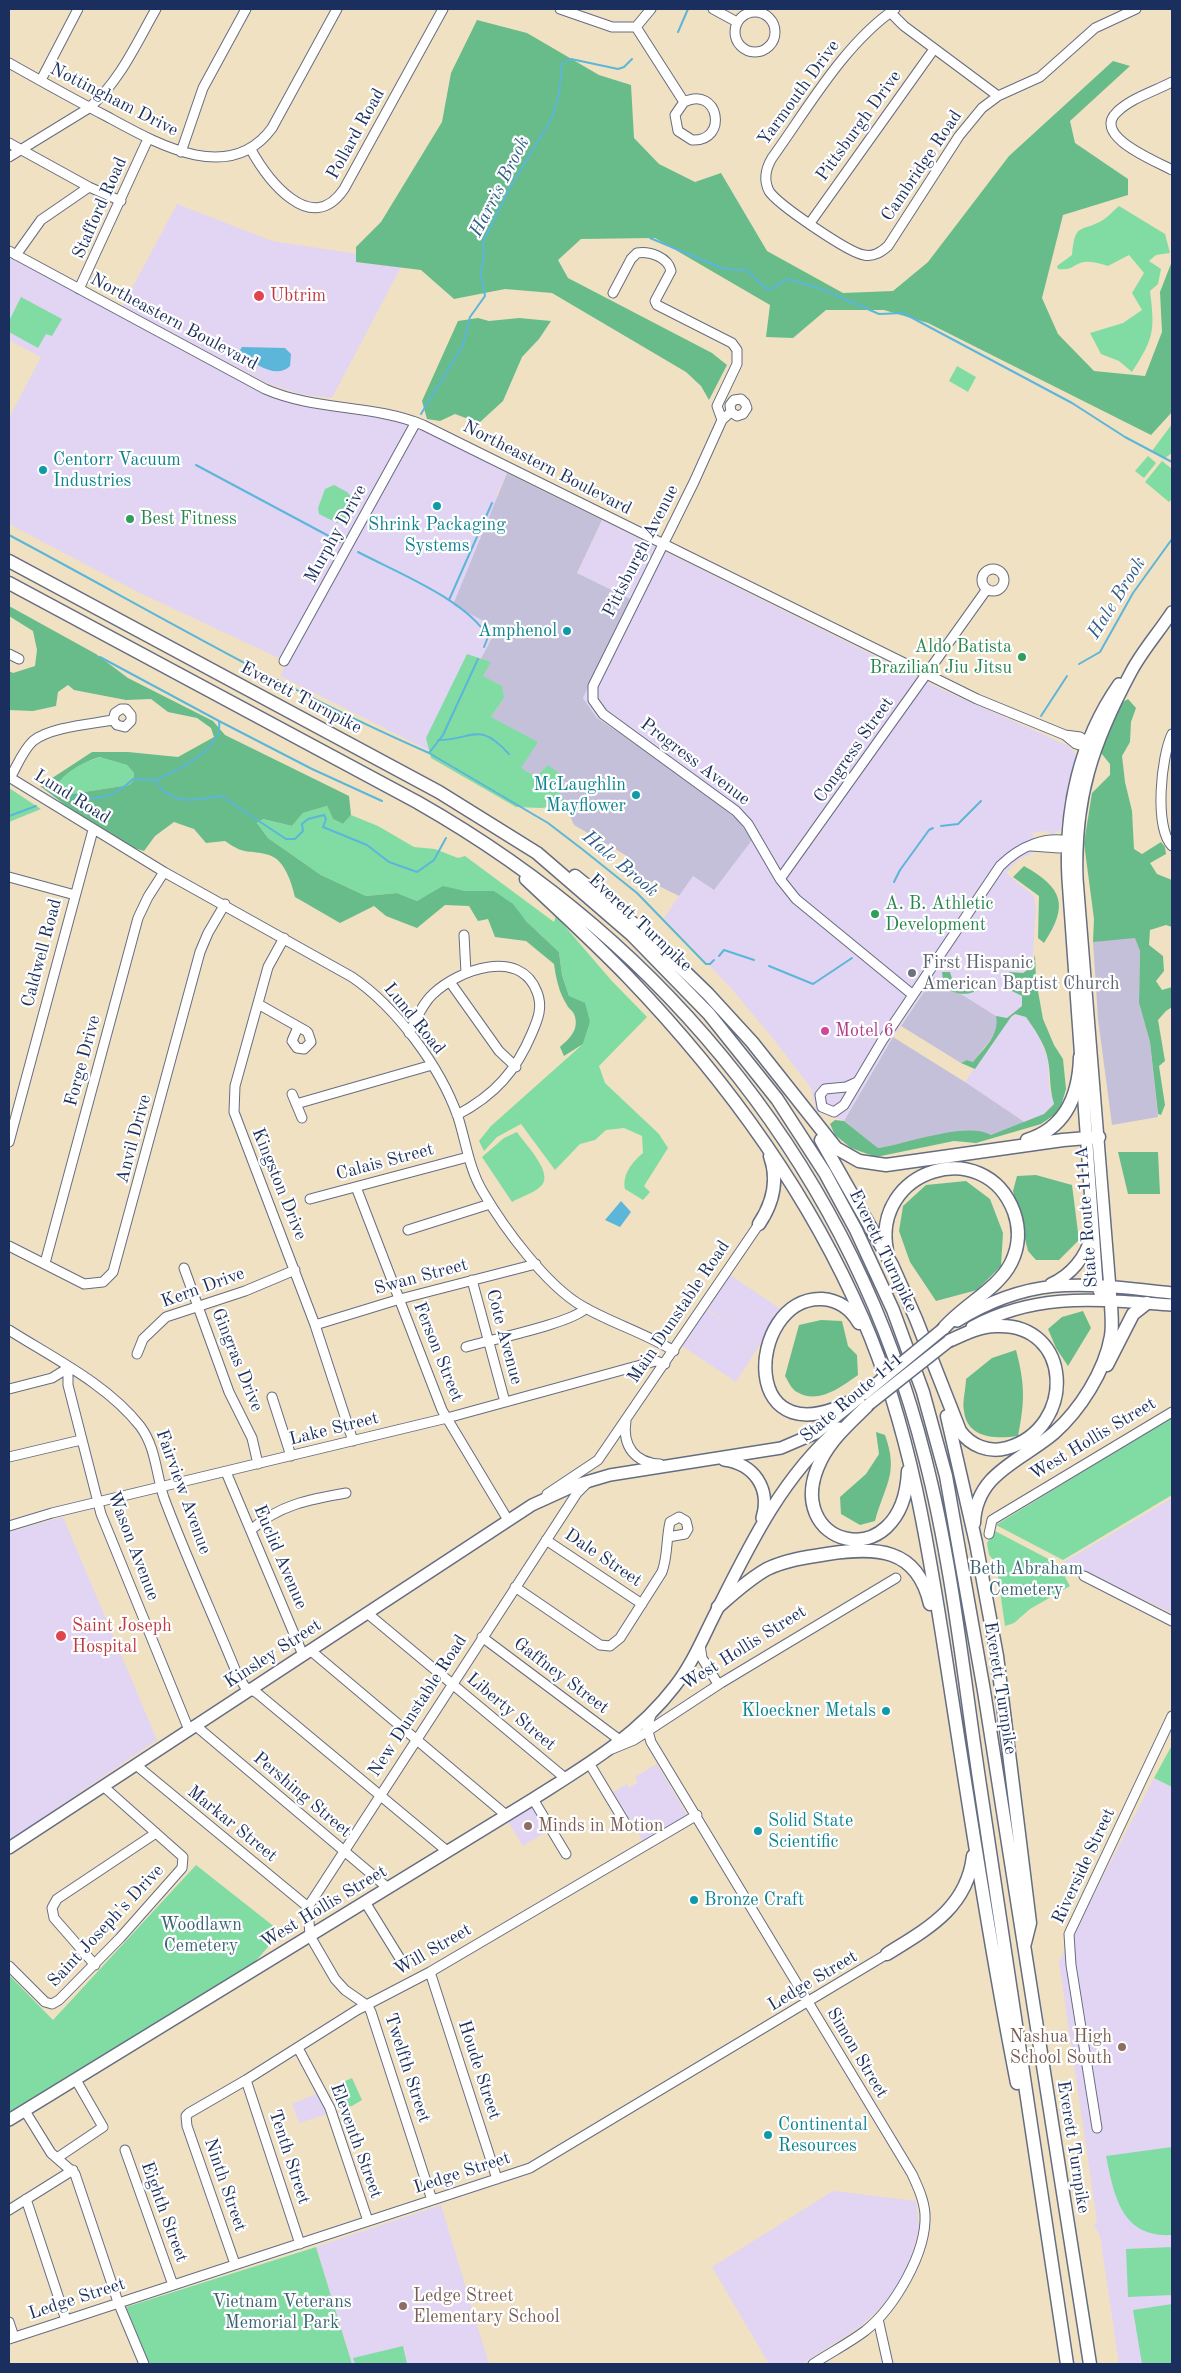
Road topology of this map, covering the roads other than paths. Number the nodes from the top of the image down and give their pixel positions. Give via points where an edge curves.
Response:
1 (78, 9) edge
2 (156, 9) edge
3 (246, 9) edge
4 (336, 9) edge
5 (444, 9) edge
6 (560, 9) edge
7 (652, 9) edge
8 (713, 9) edge
9 (1136, 9) edge
10 (892, 10) edge
11 (737, 22) junction
12 (636, 27) junction
13 (934, 49) junction
14 (9, 63) edge
15 (41, 80) junction
16 (1172, 82) edge
17 (998, 96) junction
18 (684, 102) junction
19 (89, 108) junction
20 (148, 139) junction
21 (9, 143) edge
22 (250, 148) junction
23 (21, 150) junction
24 (180, 152) junction
25 (9, 157) edge
26 (1172, 170) edge
27 (89, 187) junction
28 (121, 201) junction
29 (810, 223) junction
30 (12, 253) edge
31 (79, 289) junction
32 (614, 293) dead end
33 (731, 412) dead end
34 (722, 420) junction
35 (416, 422) junction
36 (663, 544) junction
37 (9, 561) edge
38 (9, 583) edge
39 (987, 589) dead end
40 (1172, 612) edge
41 (9, 654) edge
42 (19, 659) dead end
43 (284, 661) dead end
44 (926, 674) junction
45 (597, 708) joint
46 (113, 720) dead end
47 (1172, 734) edge
48 (1090, 746) junction
49 (9, 777) edge
50 (93, 830) junction
51 (1070, 844) junction
52 (1172, 846) edge
53 (491, 847) junction
54 (537, 853) junction
55 (164, 872) junction
56 (9, 877) edge
57 (780, 879) junction
58 (75, 895) junction
59 (225, 904) junction
60 (464, 935) dead end
61 (284, 938) junction
62 (466, 973) junction
63 (450, 982) junction
64 (913, 995) junction
65 (258, 1004) junction
66 (298, 1026) dead end
67 (409, 1033) junction
68 (1080, 1057) junction
69 (432, 1065) junction
70 (516, 1067) junction
71 (777, 1073) junction
72 (857, 1082) dead end
73 (292, 1094) dead end
74 (296, 1104) junction
75 (457, 1115) junction
76 (302, 1118) dead end
77 (1092, 1137) junction
78 (9, 1142) edge
79 (765, 1145) junction
80 (468, 1157) junction
81 (914, 1162) junction
82 (356, 1187) junction
83 (310, 1199) dead end
84 (490, 1204) junction
85 (1092, 1217) junction
86 (759, 1224) joint
87 (408, 1230) dead end
88 (9, 1246) edge
89 (45, 1263) junction
90 (536, 1264) junction
91 (892, 1265) junction
92 (184, 1268) dead end
93 (295, 1270) junction
94 (472, 1280) junction
95 (1097, 1285) junction
96 (1046, 1286) junction
97 (1110, 1286) junction
98 (1172, 1293) edge
99 (400, 1299) junction
100 (1111, 1301) junction
101 (1147, 1303) junction
102 (1172, 1305) edge
103 (198, 1307) junction
104 (586, 1308) junction
105 (315, 1325) junction
106 (943, 1329) junction
107 (9, 1330) edge
108 (488, 1340) junction
109 (949, 1341) junction
110 (466, 1347) dead end
111 (674, 1351) junction
112 (928, 1351) junction
113 (137, 1354) dead end
114 (879, 1363) junction
115 (665, 1364) junction
116 (68, 1368) junction
117 (1090, 1386) junction
118 (9, 1389) edge
119 (272, 1397) dead end
120 (866, 1399) junction
121 (505, 1402) junction
122 (1172, 1412) edge
123 (447, 1418) junction
124 (627, 1420) junction
125 (81, 1440) junction
126 (353, 1441) junction
127 (906, 1446) junction
128 (292, 1456) junction
129 (9, 1457) edge
130 (711, 1460) junction
131 (258, 1464) junction
132 (683, 1464) junction
133 (226, 1472) junction
134 (593, 1479) junction
135 (161, 1487) junction
136 (559, 1492) junction
137 (346, 1493) dead end
138 (573, 1499) junction
139 (97, 1503) junction
140 (532, 1505) junction
141 (508, 1520) junction
142 (9, 1526) edge
143 (251, 1530) junction
144 (989, 1534) dead end
145 (668, 1537) dead end
146 (755, 1539) junction
147 (546, 1540) junction
148 (976, 1543) junction
149 (1084, 1576) dead end
150 (896, 1578) dead end
151 (515, 1587) junction
152 (642, 1604) junction
153 (718, 1607) junction
154 (367, 1613) junction
155 (1172, 1621) edge
156 (482, 1637) junction
157 (700, 1645) junction
158 (307, 1653) junction
159 (949, 1682) junction
160 (452, 1683) junction
161 (718, 1684) junction
162 (251, 1690) junction
163 (651, 1714) junction
164 (1172, 1716) edge
165 (193, 1728) junction
166 (648, 1731) junction
167 (415, 1739) junction
168 (621, 1741) junction
169 (608, 1751) junction
170 (589, 1764) junction
171 (136, 1765) junction
172 (565, 1778) junction
173 (104, 1786) junction
174 (379, 1795) junction
175 (533, 1799) junction
176 (506, 1815) junction
177 (697, 1815) junction
178 (624, 1821) dead end
179 (156, 1833) junction
180 (974, 1841) junction
181 (9, 1848) edge
182 (342, 1850) junction
183 (447, 1851) junction
184 (566, 1854) dead end
185 (388, 1888) junction
186 (365, 1902) junction
187 (308, 1907) junction
188 (310, 1936) junction
189 (1023, 1949) junction
190 (887, 1954) joint
191 (399, 1957) dead end
192 (95, 1965) junction
193 (9, 1966) edge
194 (430, 1972) junction
195 (809, 2002) junction
196 (368, 2006) junction
197 (298, 2048) junction
198 (76, 2080) junction
199 (246, 2080) junction
200 (25, 2111) junction
201 (186, 2116) joint
202 (9, 2120) edge
203 (1097, 2128) dead end
204 (125, 2150) dead end
205 (57, 2158) junction
206 (73, 2170) junction
207 (497, 2179) junction
208 (26, 2199) junction
209 (432, 2200) junction
210 (9, 2210) edge
211 (368, 2221) junction
212 (1048, 2241) junction
213 (300, 2244) junction
214 (235, 2264) junction
215 (173, 2285) junction
216 (118, 2302) junction
217 (878, 2319) junction
218 (66, 2320) junction
219 (9, 2322) edge
220 (11, 2338) edge
221 (144, 2364) edge
222 (813, 2364) edge
223 (888, 2364) edge
224 (1067, 2364) edge
225 (1090, 2364) edge

1 - 15 street
2 - 19 street via 115,82
3 - 24 street via 204,88
4 - 22 street, Nottingham Drive via 279,116 267,134
5 - 22 street, Pollard Road via 344,189 332,204 311,207 287,196 270,180
6 - 12 street via 612,27
7 - 12 street
8 - 11 street
9 - 17 street, Cambridge Road via 1095,28 1040,76
10 - 13 street
10 - 29 street, Yarmouth Drive via 868,29 848,52 768,165 766,178 770,191
11 - 11 street via 750,12 763,14 774,26 772,42 762,50 746,50 736,38
12 - 18 street
13 - 17 street
13 - 29 street, Pittsburgh Drive
14 - 15 street, Nottingham Drive
15 - 19 street, Nottingham Drive
16 - 26 street via 1121,108 1113,117 1112,128 1120,142
17 - 29 street, Cambridge Road via 968,124 883,250 870,256 856,254
18 - 18 street via 675,115 678,131 692,140 708,136 716,121 712,108 704,100
19 - 20 street, Nottingham Drive
19 - 23 street
20 - 24 street, Nottingham Drive
20 - 28 street, Stafford Road
21 - 23 street
22 - 24 street, Nottingham Drive via 221,156
23 - 25 street
23 - 27 street
27 - 28 street
27 - 30 street via 41,220
28 - 31 street, Stafford Road
30 - 31 street, Northeastern Boulevard
31 - 35 street, Northeastern Boulevard via 278,395
32 - 34 street via 637,253 655,255 668,264 671,271 655,302 657,305 732,343 737,350 737,364 717,406
33 - 34 street, Pittsburgh Avenue
34 - 36 street, Pittsburgh Avenue
35 - 36 street, Northeastern Boulevard
35 - 43 street, Murphy Drive
36 - 44 street, Northeastern Boulevard
36 - 45 street, Pittsburgh Avenue via 593,686 591,696
37 - 54 highway, Everett Turnpike via 439,792
38 - 53 highway, Everett Turnpike via 417,802
39 - 44 street, Congress Street
40 - 48 main road via 1111,696
41 - 42 street
44 - 48 street, Northeastern Boulevard via 1002,710 1066,735 1070,740
44 - 57 street, Congress Street
45 - 57 street, Progress Avenue via 736,811 748,824
46 - 49 street via 38,737
47 - 52 street via 1165,753 1162,782 1165,835
48 - 51 main road via 1071,803
49 - 50 street, Lund Road
50 - 55 street, Lund Road
50 - 58 street, Caldwell Road
51 - 64 street via 1037,841 1000,866
51 - 68 main road, State Route 111A
51 - 77 main road, State Route 111A via 1081,938
53 - 79 highway via 647,997 715,1076
53 - 212 highway, Everett Turnpike via 562,898 612,941 690,1018 728,1062 772,1120 818,1194 856,1265 885,1332 919,1436 939,1521
54 - 71 highway via 578,878 645,933 708,994
54 - 189 highway, Everett Turnpike via 648,950 737,1047 777,1099 825,1173 884,1290 925,1398 950,1497
55 - 59 street, Lund Road
55 - 89 street, Forge Drive via 138,918
56 - 58 street
57 - 64 street, Progress Avenue via 808,910
58 - 78 street, Caldwell Road
59 - 61 street, Lund Road
59 - 89 street, Anvil Drive via 200,952 114,1270 103,1282 87,1285
60 - 62 street
61 - 65 street, Kingston Drive via 268,967
61 - 67 street, Lund Road via 375,994
62 - 63 street
62 - 70 street via 484,967 504,966 521,973 534,986 540,1004 539,1016
63 - 67 street via 429,998
63 - 70 street via 499,1051
64 - 72 street
65 - 66 street
65 - 93 street, Kingston Drive via 235,1086 234,1112
67 - 69 street, Lund Road
68 - 77 main road, State Route 111A
68 - 81 highway via 1072,1102 1060,1120 1045,1132 1027,1140
69 - 74 street
69 - 75 street, Lund Road
70 - 75 street via 483,1099
71 - 81 highway via 827,1139 846,1155 872,1165
71 - 91 highway via 843,1176
73 - 74 street
74 - 76 street
75 - 80 street, Lund Road
77 - 81 highway
77 - 85 main road, State Route 111A
77 - 97 main road, State Route 111A
79 - 86 highway via 773,1164 774,1186 769,1208
79 - 114 highway via 804,1204 836,1262 864,1320
80 - 82 street, Calais Street
80 - 84 street, Lund Road via 476,1180
82 - 83 street, Calais Street
82 - 99 street, Ferson Street
84 - 87 street
84 - 90 street, Lund Road
85 - 95 main road, State Route 111A
85 - 96 main road via 1089,1243 1083,1256 1063,1277
86 - 111 street, Main Dunstable Road
88 - 89 street, Anvil Drive
90 - 94 street, Swan Street
90 - 104 street, Lund Road via 563,1292
91 - 106 highway via 885,1239 888,1218 898,1195 916,1178 940,1169 958,1168 986,1178 1003,1192 1017,1223 1014,1256 1002,1276 957,1313
91 - 112 highway
92 - 103 street, Gingras Drive
93 - 103 street, Kern Drive
93 - 105 street, Kingston Drive
94 - 99 street, Swan Street
94 - 108 street, Cote Avenue
95 - 96 main road, State Route 111
95 - 97 main road, State Route 111
95 - 100 main road, State Route 111A via 1101,1295
96 - 106 main road, State Route 111 via 995,1300
97 - 98 main road, State Route 111
97 - 100 main road, State Route 111A
99 - 105 street, Swan Street
99 - 123 street, Ferson Street
100 - 101 main road, State Route 111
100 - 109 main road, State Route 111 via 1067,1299 1026,1305 995,1316
100 - 117 highway via 1109,1343
101 - 102 main road, State Route 111
101 - 117 highway via 1133,1314 1115,1353
103 - 113 street, Kern Drive via 162,1320 144,1339
103 - 131 street, Gingras Drive via 233,1404 252,1438
104 - 108 street via 563,1319
104 - 111 street, Lund Road
105 - 126 street, Kingston Drive
106 - 120 main road, State Route 111, bridge
107 - 116 street, Fairview Avenue
108 - 110 street
108 - 121 street, Cote Avenue
109 - 112 highway via 982,1328 1003,1326 1023,1330 1041,1343 1056,1367 1058,1387 1052,1411 1037,1431 1022,1442 1003,1449 987,1449 971,1442 956,1424
109 - 120 main road, State Route 111, bridge
111 - 115 street, Main Dunstable Road
112 - 148 highway via 944,1403
114 - 120 highway via 853,1314 831,1300 800,1304 774,1332 766,1354 765,1377 770,1393 782,1406 798,1414 817,1414
114 - 127 highway
115 - 121 street, Lake Street via 650,1362
115 - 124 street, Main Dunstable Road
116 - 118 street via 52,1378
116 - 125 street, Wason Avenue via 68,1385
116 - 135 street, Fairview Avenue via 103,1391 139,1425 150,1443
117 - 148 highway via 1062,1426 1003,1468 988,1483 975,1514
119 - 128 street
120 - 127 highway via 817,1468 812,1501 826,1528 841,1537 858,1540 875,1536 889,1526 899,1510 907,1486
120 - 130 main road, State Route 111 via 796,1443 766,1452
120 - 146 main road, State Route 111 via 804,1462
121 - 123 street, Lake Street
122 - 144 street, West Hollis Street via 992,1520
123 - 126 street, Lake Street
123 - 141 street, Ferson Street
124 - 132 street via 626,1439 637,1458 652,1464
124 - 140 street, Main Dunstable Road via 595,1464
125 - 129 street
125 - 139 street, Wason Avenue
126 - 128 street, Lake Street
127 - 159 highway via 925,1531
128 - 131 street, Lake Street
130 - 132 main road, State Route 111
130 - 146 main road via 740,1464 760,1482 765,1506
131 - 133 street, Lake Street
132 - 134 main road, State Route 111
133 - 135 street, Lake Street
133 - 143 street, Euclid Avenue
134 - 136 main road, State Route 111
134 - 138 street, New Dunstable Road
135 - 139 street, Lake Street
135 - 162 street, Fairview Avenue via 237,1674 245,1687
136 - 138 street
136 - 140 main road, Kinsley Street
137 - 143 street via 284,1507
138 - 147 street, New Dunstable Road
139 - 142 street, Lake Street
139 - 165 street, Wason Avenue
140 - 141 main road, Kinsley Street
141 - 154 main road, Kinsley Street
143 - 158 street, Euclid Avenue
145 - 152 street via 662,1572
146 - 153 main road, State Route 111
147 - 151 street, New Dunstable Road
147 - 152 street, Dale Street
148 - 189 highway via 997,1656 1014,1777 1030,1924
149 - 155 street
150 - 161 street, West Hollis Street
151 - 152 street via 605,1647 620,1638
151 - 156 street, New Dunstable Road
153 - 157 main road, State Route 111
153 - 159 highway via 751,1579 784,1563 859,1550 885,1552 908,1565 924,1586
154 - 158 main road, Kinsley Street
154 - 160 street, Liberty Street
156 - 160 street, New Dunstable Road
156 - 168 street, Gaffney Street
157 - 161 street via 702,1658
157 - 163 main road, State Route 111 via 678,1682
158 - 162 main road, Kinsley Street
158 - 167 street
159 - 180 highway
160 - 167 street, New Dunstable Road
160 - 172 street, Liberty Street
161 - 166 street, West Hollis Street
162 - 165 main road, Kinsley Street
162 - 174 street, Fairview Avenue
163 - 166 street
163 - 168 main road, State Route 111
164 - 203 street, Riverside Street via 1069,1934
165 - 171 main road, Kinsley Street
165 - 182 street, Pershing Street
166 - 169 street, West Hollis Street
166 - 177 street, Simon Street via 651,1742
167 - 174 street, New Dunstable Road
167 - 176 street
168 - 169 main road, State Route 111
169 - 170 main road, West Hollis Street
170 - 172 main road, West Hollis Street
170 - 178 street
171 - 173 main road, Kinsley Street
171 - 187 street, Markar Street
172 - 175 main road, West Hollis Street
173 - 179 street, Saint Joseph's Drive
173 - 181 main road, Kinsley Street
174 - 182 street, New Dunstable Road
174 - 183 street, Fairview Avenue
175 - 176 main road, West Hollis Street
175 - 184 street
176 - 183 main road, West Hollis Street
177 - 194 street, Will Street
177 - 195 street, Simon Street
179 - 192 street, Saint Joseph's Drive via 183,1857 184,1864
179 - 192 street via 53,1904 54,1918
180 - 190 highway via 968,1880 952,1908 933,1926
180 - 212 highway
182 - 185 street, Pershing Street
182 - 187 street, New Dunstable Road
183 - 185 main road, West Hollis Street
185 - 186 main road, West Hollis Street
186 - 188 main road, West Hollis Street
186 - 191 street
187 - 188 street
188 - 196 street, Twelfth Street via 340,1986
188 - 198 main road, West Hollis Street
189 - 225 highway, Everett Turnpike
190 - 195 street, Ledge Street
192 - 193 street, Saint Joseph's Drive via 64,1997 52,2004 41,2000
194 - 196 street, Will Street
194 - 207 street, Houde Street
195 - 207 street, Ledge Street via 537,2165
195 - 217 street, Simon Street via 912,2174 923,2200 924,2229 913,2263 894,2300
196 - 197 street, Will Street
196 - 209 street, Twelfth Street
197 - 199 street, Will Street
197 - 211 street, Eleventh Street via 330,2108
198 - 200 main road, West Hollis Street
198 - 205 street via 102,2127
199 - 201 street, Will Street
199 - 213 street, Tenth Street
200 - 202 main road, West Hollis Street
200 - 205 street via 42,2141
201 - 214 street, Ninth Street
204 - 215 street, Eighth Street
205 - 206 street
206 - 208 street
206 - 216 street
207 - 209 street, Ledge Street
208 - 210 street
208 - 218 street
209 - 211 street, Ledge Street
211 - 213 street, Ledge Street
212 - 224 highway, Everett Turnpike
213 - 214 street, Ledge Street
214 - 215 street, Ledge Street
215 - 216 street, Ledge Street
216 - 218 street, Ledge Street
216 - 221 street
217 - 222 street, Simon Street
217 - 223 street
218 - 220 street, Ledge Street
219 - 220 street

